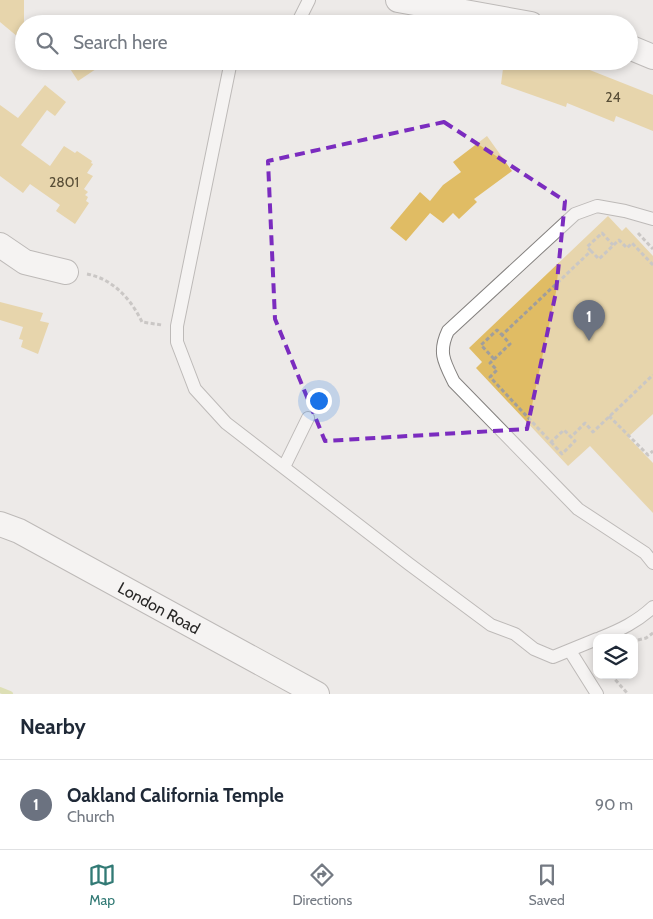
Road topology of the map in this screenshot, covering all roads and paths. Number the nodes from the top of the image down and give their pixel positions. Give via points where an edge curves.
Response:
1 (309, 0) edge
2 (398, 0) edge
3 (301, 15) edge
4 (481, 15) edge
5 (638, 50) edge
6 (653, 56) edge
7 (229, 70) edge
8 (653, 219) edge
9 (0, 245) edge
10 (613, 245) junction
11 (591, 251) junction
12 (653, 265) edge
13 (66, 272) joint
14 (177, 326) junction
15 (502, 335) junction
16 (494, 359) junction
17 (653, 375) edge
18 (609, 416) junction
19 (308, 418) dead end
20 (571, 437) junction
21 (551, 442) junction
22 (653, 451) edge
23 (284, 467) junction
24 (0, 524) edge
25 (653, 563) edge
26 (653, 608) edge
27 (610, 634) edge
28 (593, 641) edge
29 (570, 651) junction
30 (615, 679) edge
31 (317, 694) edge
32 (598, 694) edge
33 (628, 694) edge

1 - 3 lane
2 - 4 street
5 - 6 street
7 - 14 lane
8 - 25 lane via 597,206 575,214 448,331 442,344 445,365 454,382 578,509 645,553
9 - 13 street via 25,262
10 - 11 path via 598,259
10 - 11 path via 602,233 587,247
10 - 12 path via 619,240 627,248 632,243
11 - 15 path
13 - 14 path via 108,280 136,310 142,322
14 - 23 lane via 177,342 195,389 226,423
15 - 16 path via 510,344
15 - 16 path via 497,330 481,345
16 - 21 path via 490,363 497,370 490,377
17 - 18 path
18 - 20 path via 593,432 586,423
18 - 22 path via 648,455
19 - 23 lane
20 - 21 path via 564,430
20 - 21 path via 575,441 562,454
23 - 29 lane via 491,625 515,634 534,649 553,657
24 - 31 street, London Road via 19,531
26 - 27 lane via 642,618
28 - 29 lane
29 - 32 lane
30 - 33 path

